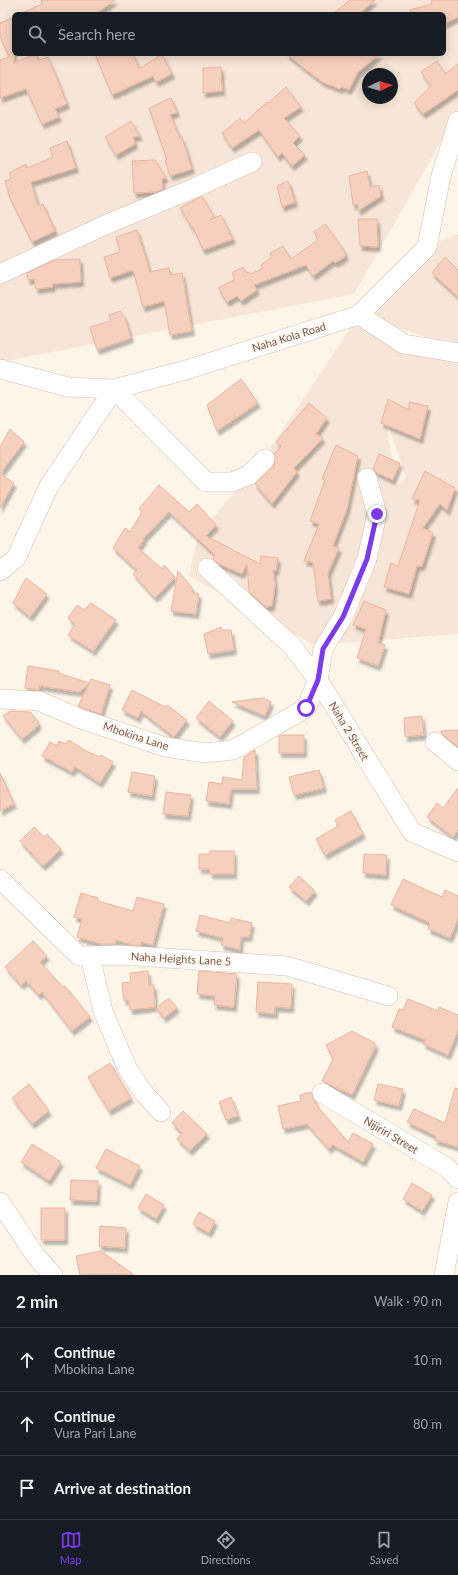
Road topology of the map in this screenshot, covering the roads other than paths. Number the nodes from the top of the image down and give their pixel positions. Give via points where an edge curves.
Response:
1 (458, 121) edge
2 (252, 162) dead end
3 (0, 274) edge
4 (359, 315) junction
5 (458, 353) edge
6 (0, 364) edge
7 (114, 389) junction
8 (265, 459) dead end
9 (367, 478) dead end
10 (207, 568) dead end
11 (0, 571) edge
12 (318, 680) junction
13 (0, 698) edge
14 (435, 742) dead end
15 (458, 761) edge
16 (458, 852) edge
17 (0, 879) edge
18 (90, 956) junction
19 (388, 996) dead end
20 (322, 1093) dead end
21 (161, 1112) dead end
22 (458, 1179) edge
23 (0, 1202) edge
24 (458, 1202) edge
25 (53, 1275) edge
26 (444, 1275) edge

1 - 4 street, Naha Kola Road via 441,176 427,247
2 - 3 street via 105,225
4 - 5 street via 404,344
4 - 7 street, Naha Kola Road via 186,370
6 - 7 street, Naha Kola Road via 68,387
7 - 8 street via 206,482 232,482 249,475
7 - 11 street via 50,486 16,558
9 - 12 street, Mbokina Lane via 377,514 367,559 343,617 323,649
10 - 12 street, Naha 2 Street via 292,646
12 - 13 street, Mbokina Lane via 306,708 233,750 205,753 165,747 39,701
12 - 16 street, Naha 2 Street via 412,832
14 - 15 street
17 - 18 street, Naha Heights Lane 5 via 79,956
18 - 19 street, Naha Heights Lane 5 via 120,955 287,966
18 - 21 street via 103,1011 127,1068 143,1092
20 - 22 street, Nijiriri Street via 446,1167
23 - 25 street via 35,1255
24 - 26 street

